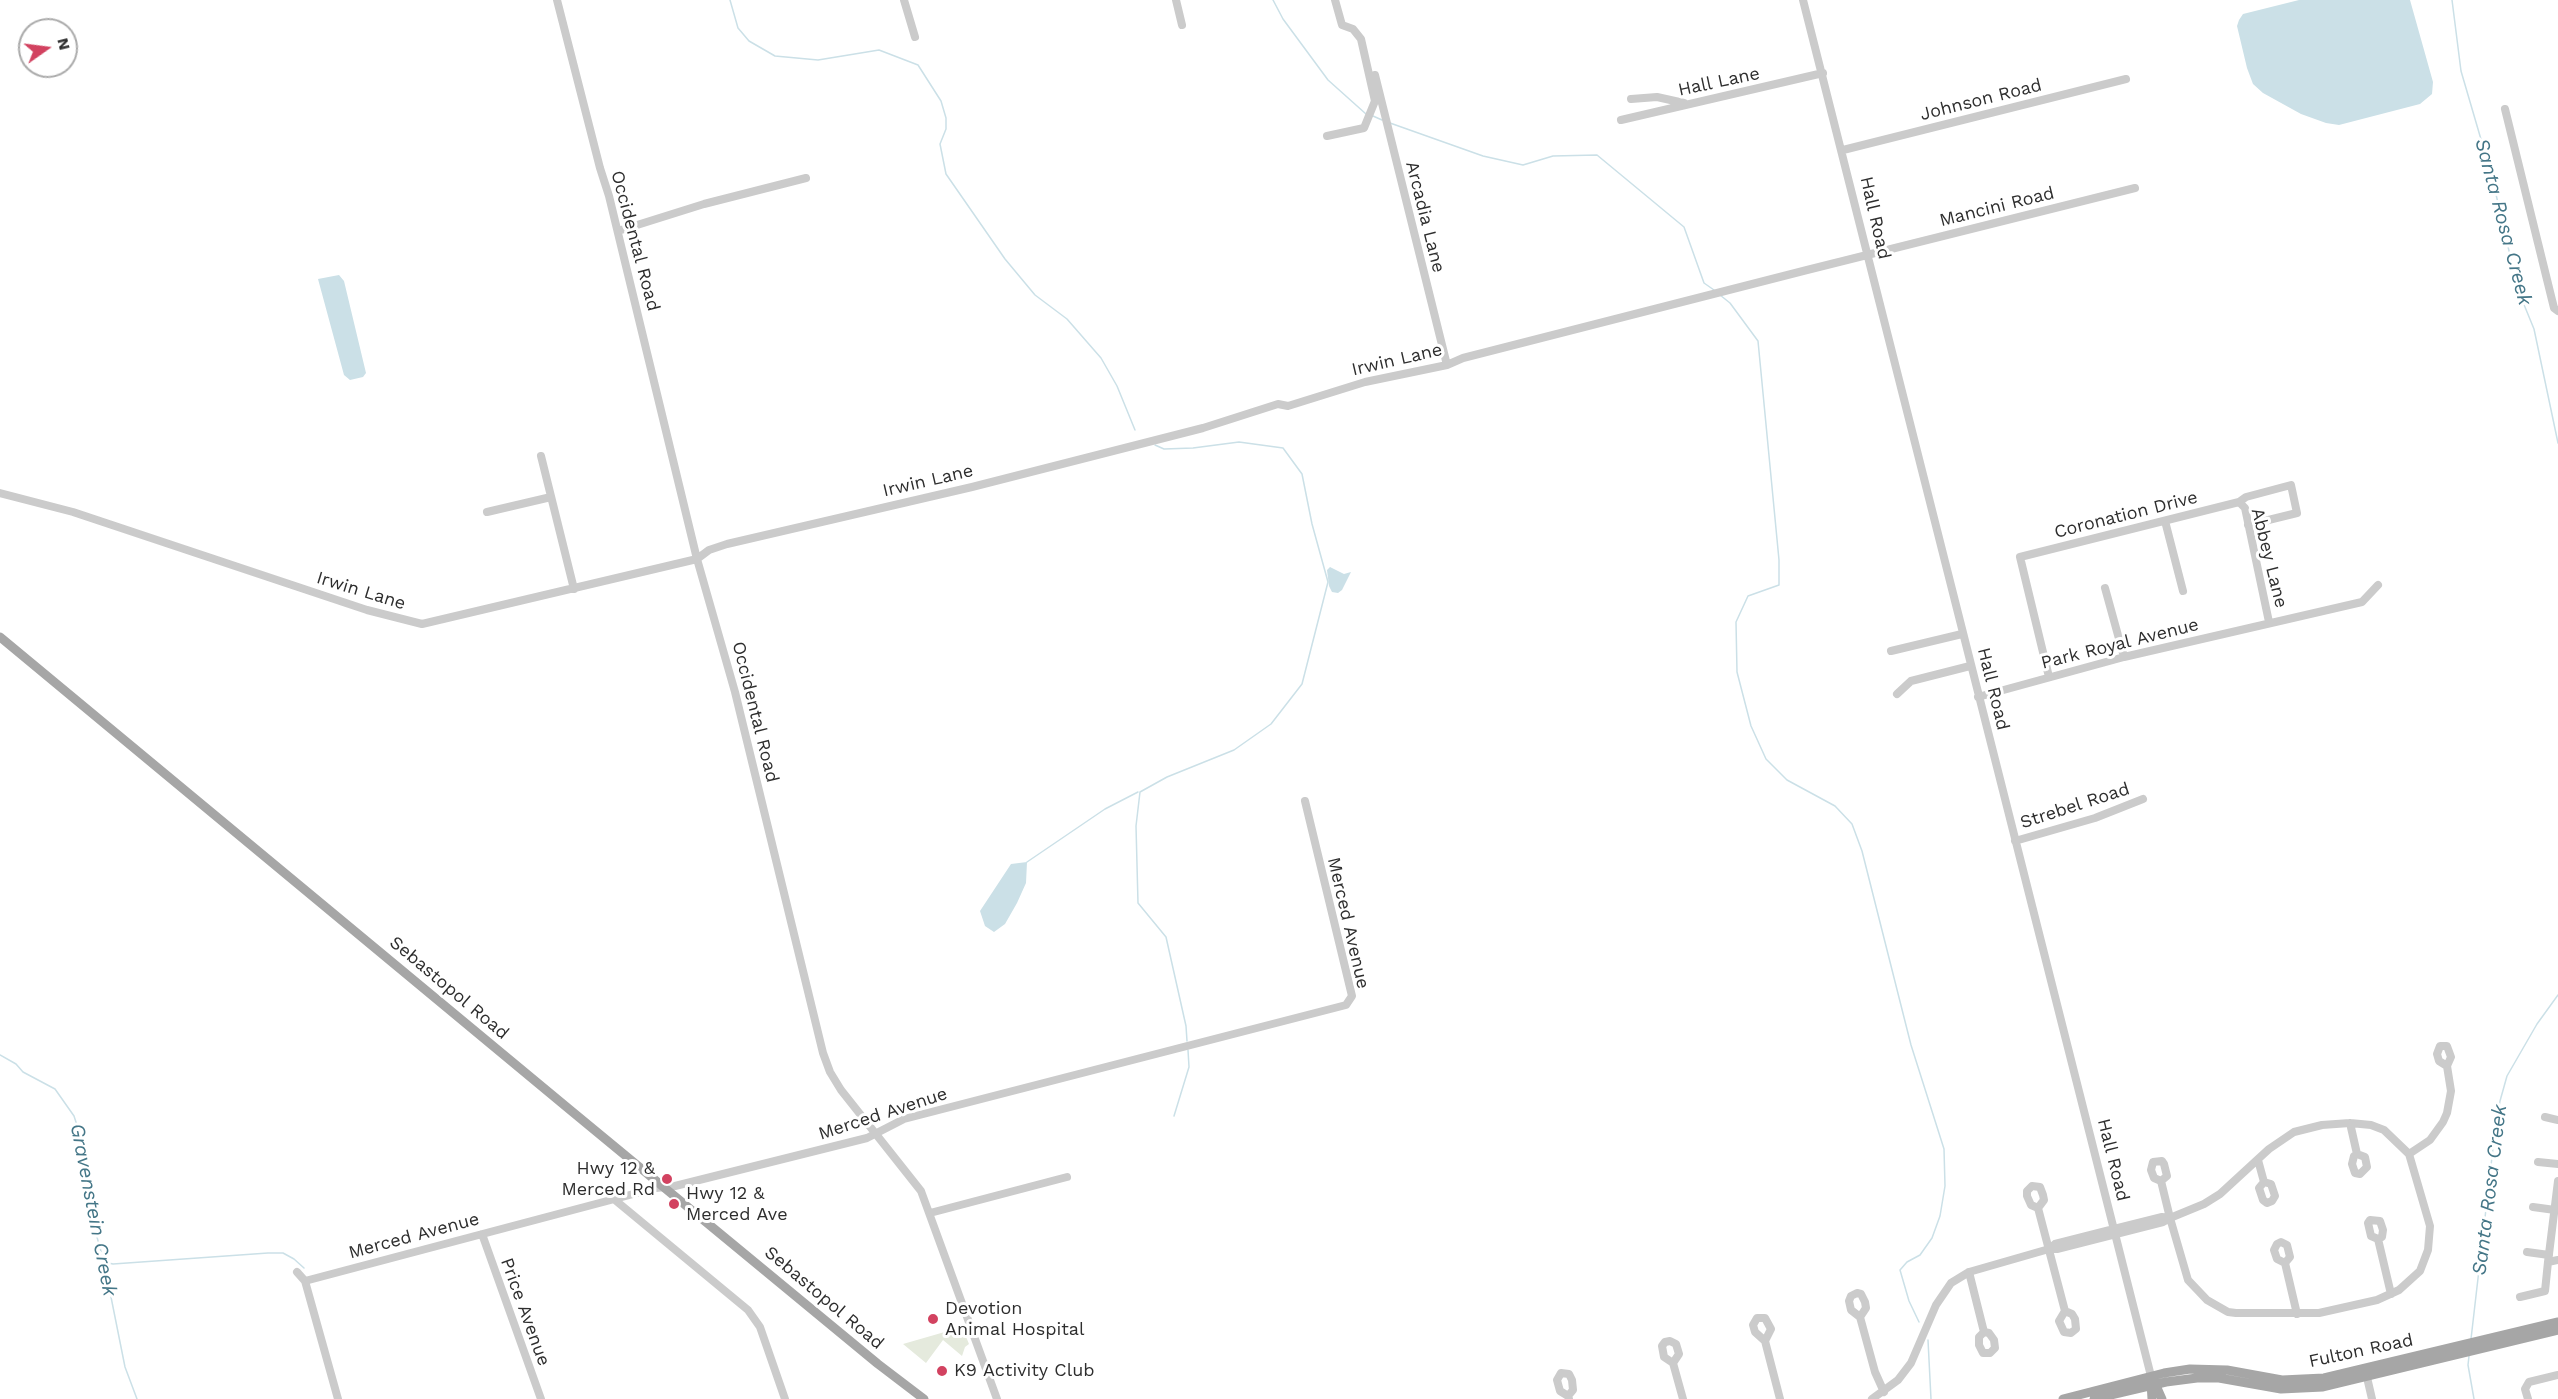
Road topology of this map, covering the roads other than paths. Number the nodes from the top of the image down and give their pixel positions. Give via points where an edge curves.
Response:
1 (557, 0) edge
2 (904, 0) edge
3 (1176, 0) edge
4 (1335, 0) edge
5 (1803, 0) edge
6 (1182, 25) dead end
7 (915, 37) dead end
8 (1823, 73) junction
9 (1375, 75) dead end
10 (2126, 79) dead end
11 (1630, 99) dead end
12 (1688, 105) junction
13 (2505, 109) dead end
14 (1621, 120) dead end
15 (1327, 136) dead end
16 (1843, 150) junction
17 (806, 178) dead end
18 (2135, 188) dead end
19 (618, 231) junction
20 (1867, 255) junction
21 (2558, 311) edge
22 (1447, 365) junction
23 (541, 456) dead end
24 (0, 493) edge
25 (551, 497) junction
26 (2239, 502) junction
27 (487, 512) dead end
28 (2165, 521) junction
29 (2248, 525) junction
30 (698, 558) junction
31 (2378, 585) dead end
32 (2105, 588) dead end
33 (574, 589) junction
34 (2183, 591) dead end
35 (2269, 622) junction
36 (1962, 634) junction
37 (0, 637) edge
38 (1891, 651) dead end
39 (2124, 657) junction
40 (1970, 666) junction
41 (2049, 677) junction
42 (1897, 694) dead end
43 (1978, 697) junction
44 (2143, 799) dead end
45 (1305, 801) dead end
46 (2015, 841) junction
47 (2447, 1066) dead end
48 (2545, 1117) dead end
49 (2558, 1120) edge
50 (2350, 1123) junction
51 (877, 1134) junction
52 (2357, 1154) dead end
53 (2409, 1154) junction
54 (2258, 1160) junction
55 (2538, 1162) dead end
56 (2558, 1164) edge
57 (1067, 1177) dead end
58 (2162, 1181) dead end
59 (2264, 1182) dead end
60 (2558, 1182) edge
61 (665, 1187) junction
62 (615, 1200) junction
63 (2533, 1207) dead end
64 (2038, 1208) dead end
65 (2555, 1210) junction
66 (930, 1213) junction
67 (2170, 1218) junction
68 (2555, 1227) edge
69 (2115, 1232) junction
70 (482, 1234) junction
71 (2378, 1239) dead end
72 (2049, 1249) junction
73 (2527, 1252) dead end
74 (2549, 1259) junction
75 (2558, 1260) edge
76 (2285, 1263) dead end
77 (297, 1272) dead end
78 (1969, 1272) junction
79 (305, 1281) junction
80 (2391, 1294) junction
81 (2520, 1297) dead end
82 (2065, 1311) dead end
83 (2297, 1314) junction
84 (1860, 1317) dead end
85 (2558, 1322) edge
86 (2558, 1330) edge
87 (1984, 1332) dead end
88 (1765, 1341) dead end
89 (2487, 1344) junction
90 (1673, 1363) dead end
91 (878, 1364) junction
92 (2366, 1373) junction
93 (2558, 1375) edge
94 (2153, 1382) junction
95 (1884, 1392) junction
96 (338, 1399) edge
97 (541, 1399) edge
98 (785, 1399) edge
99 (916, 1399) edge
100 (924, 1399) edge
101 (997, 1399) edge
102 (1683, 1399) edge
103 (1780, 1399) edge
104 (1872, 1399) edge
105 (2063, 1399) edge
106 (2094, 1399) edge
107 (2152, 1399) edge
108 (2163, 1399) edge
109 (2372, 1399) edge
110 (2528, 1399) edge

1 - 19 street, Occidental Road
2 - 7 street
3 - 6 street
4 - 15 street via 1342,25 1353,29 1361,39 1376,101 1364,128
5 - 8 street, Hall Road
8 - 12 street, Hall Lane
8 - 16 street, Hall Road
9 - 22 street, Arcadia Lane
10 - 16 street, Johnson Road
11 - 12 street via 1657,98
12 - 14 street, Hall Lane
13 - 21 street via 2554,308
16 - 20 street, Hall Road
17 - 19 street
18 - 20 street, Mancini Road
19 - 30 street, Occidental Road
20 - 22 street, Irwin Lane
20 - 36 street, Hall Road
22 - 30 street, Irwin Lane via 1365,382 1288,406 1278,404 1203,428 972,487 728,544
23 - 25 street
24 - 33 street, Irwin Lane via 73,512 367,610 422,624
25 - 27 street
25 - 33 street
26 - 28 street, Coronation Drive
26 - 29 street, Abbey Lane via 2245,508
26 - 29 street, Coronation Drive via 2246,496 2291,485 2297,513
28 - 34 street
28 - 41 street, Coronation Drive via 2020,557
29 - 35 street, Abbey Lane
30 - 33 street, Irwin Lane
30 - 51 street, Occidental Road via 825,1059 841,1090
31 - 35 street, Park Royal Avenue via 2362,602
32 - 39 street
35 - 39 street, Park Royal Avenue
36 - 38 street
36 - 40 street, Hall Road
37 - 61 main road, Sebastopol Road
39 - 41 street, Park Royal Avenue
40 - 42 street via 1911,681
40 - 43 street, Hall Road
41 - 43 street, Park Royal Avenue
43 - 46 street, Hall Road
44 - 46 street, Strebel Road via 2095,818
45 - 51 street, Merced Avenue via 1352,996 1346,1005 903,1120
46 - 69 street, Hall Road
47 - 53 street via 2451,1091 2443,1122 2430,1140
48 - 49 street
50 - 52 street
50 - 53 street via 2384,1130
50 - 54 street via 2294,1132 2281,1138
51 - 61 street, Merced Avenue
51 - 66 street, Occidental Road via 916,1184
53 - 80 street via 2430,1226 2428,1250 2420,1270
54 - 59 street
54 - 67 street via 2220,1194
55 - 56 street
57 - 66 street
58 - 67 street
60 - 65 street
61 - 62 street, Merced Avenue
61 - 91 main road, Sebastopol Road
62 - 70 street, Merced Avenue
62 - 98 street via 748,1310 760,1327
63 - 65 street
64 - 72 street
65 - 68 street
66 - 101 street, Occidental Road
67 - 69 street
67 - 83 street via 2186,1274 2207,1300 2228,1312
68 - 74 street
69 - 72 street
69 - 94 street, Hall Road
70 - 79 street, Merced Avenue
70 - 97 street, Price Avenue
71 - 80 street
72 - 78 street
72 - 82 street
73 - 74 street
74 - 75 street
74 - 81 street via 2545,1291
76 - 83 street
77 - 79 street
78 - 87 street
78 - 95 street via 1951,1283 1936,1305 1911,1363
79 - 96 street
80 - 83 street via 2340,1309
84 - 95 street
85 - 89 main road, Fulton Road
86 - 89 main road, Fulton Road
88 - 103 street
89 - 92 main road, Fulton Road
90 - 102 street
91 - 99 main road, Sebastopol Road
91 - 100 main road, Sebastopol Road
92 - 94 main road, Fulton Road via 2275,1380 2207,1369 2172,1372
92 - 109 street
93 - 110 street via 2529,1382 2525,1389
94 - 105 main road, Fulton Road
94 - 106 main road, Fulton Road
94 - 107 main road
94 - 108 main road
95 - 104 street

